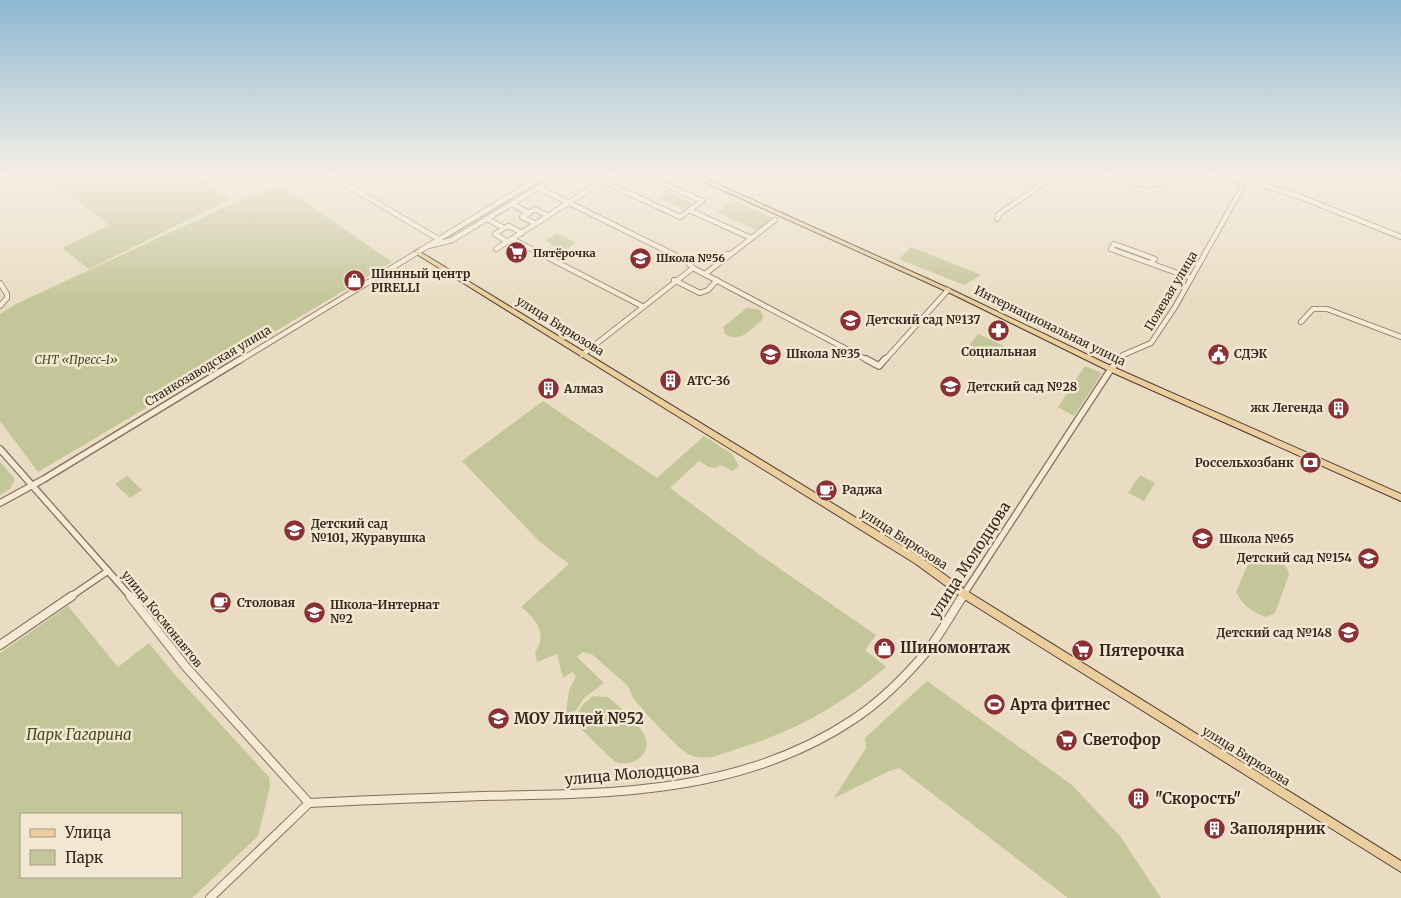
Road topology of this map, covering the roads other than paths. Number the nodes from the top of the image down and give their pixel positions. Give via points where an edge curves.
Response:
1 (401, 216) edge
2 (477, 216) edge
3 (492, 216) edge
4 (524, 216) edge
5 (548, 216) edge
6 (597, 216) edge
7 (703, 216) edge
8 (783, 216) edge
9 (998, 216) edge
10 (1226, 216) edge
11 (1346, 216) edge
12 (487, 219) junction
13 (997, 219) dead end
14 (775, 220) dead end
15 (536, 224) junction
16 (504, 228) junction
17 (522, 233) junction
18 (1401, 237) edge
19 (440, 238) junction
20 (751, 238) junction
21 (510, 240) junction
22 (446, 243) junction
23 (426, 246) junction
24 (496, 249) dead end
25 (417, 252) junction
26 (732, 254) junction
27 (684, 260) junction
28 (1151, 263) junction
29 (692, 268) junction
30 (705, 274) junction
31 (1191, 278) junction
32 (674, 280) junction
33 (717, 280) junction
34 (2, 284) edge
35 (948, 290) junction
36 (0, 306) edge
37 (642, 306) junction
38 (1301, 322) dead end
39 (1401, 338) edge
40 (582, 355) junction
41 (1111, 369) junction
42 (0, 449) edge
43 (31, 484) junction
44 (1401, 498) edge
45 (0, 503) edge
46 (108, 571) junction
47 (964, 594) junction
48 (0, 645) edge
49 (309, 803) junction
50 (1401, 867) edge
51 (210, 898) edge

1 - 19 street
2 - 19 street, Станкозаводская улица
3 - 12 street, Станкозаводская улица
4 - 15 street
5 - 15 street
6 - 27 street
7 - 20 street
8 - 35 main road, Интернациональная улица
9 - 13 street
10 - 31 street, Полевая улица
11 - 18 street
12 - 16 street
12 - 22 street, Станкозаводская улица
14 - 20 street
15 - 17 street
16 - 17 street via 509,226
16 - 21 street via 495,234
17 - 21 street
19 - 22 street
19 - 23 street, Станкозаводская улица
20 - 26 street
21 - 24 street
21 - 37 street
22 - 23 street, Станкозаводская улица
23 - 25 street, Станкозаводская улица
25 - 40 main road, улица Бирюзова
25 - 43 street, Станкозаводская улица
26 - 27 street
26 - 30 street
27 - 29 street
28 - 28 street via 1143,260 1111,249 1114,244 1155,259
28 - 31 street
29 - 30 street
29 - 32 street
30 - 33 street
31 - 41 street, Полевая улица via 1151,343 1123,355
32 - 33 street via 700,293
32 - 37 street
33 - 35 street via 878,366
34 - 36 street via 7,294
35 - 41 main road, Интернациональная улица
37 - 40 street
38 - 39 street via 1312,309 1327,309
40 - 47 main road, улица Бирюзова via 919,561
41 - 44 main road, Интернациональная улица
41 - 47 street, улица Молодцова
42 - 43 street, улица Космонавтов
43 - 45 street, Станкозаводская улица
43 - 46 street, улица Космонавтов
46 - 48 street
46 - 49 street, улица Космонавтов via 180,659
47 - 49 street, улица Молодцова via 928,649 875,703 810,745 749,770 665,788
47 - 50 main road, улица Бирюзова
49 - 51 street

